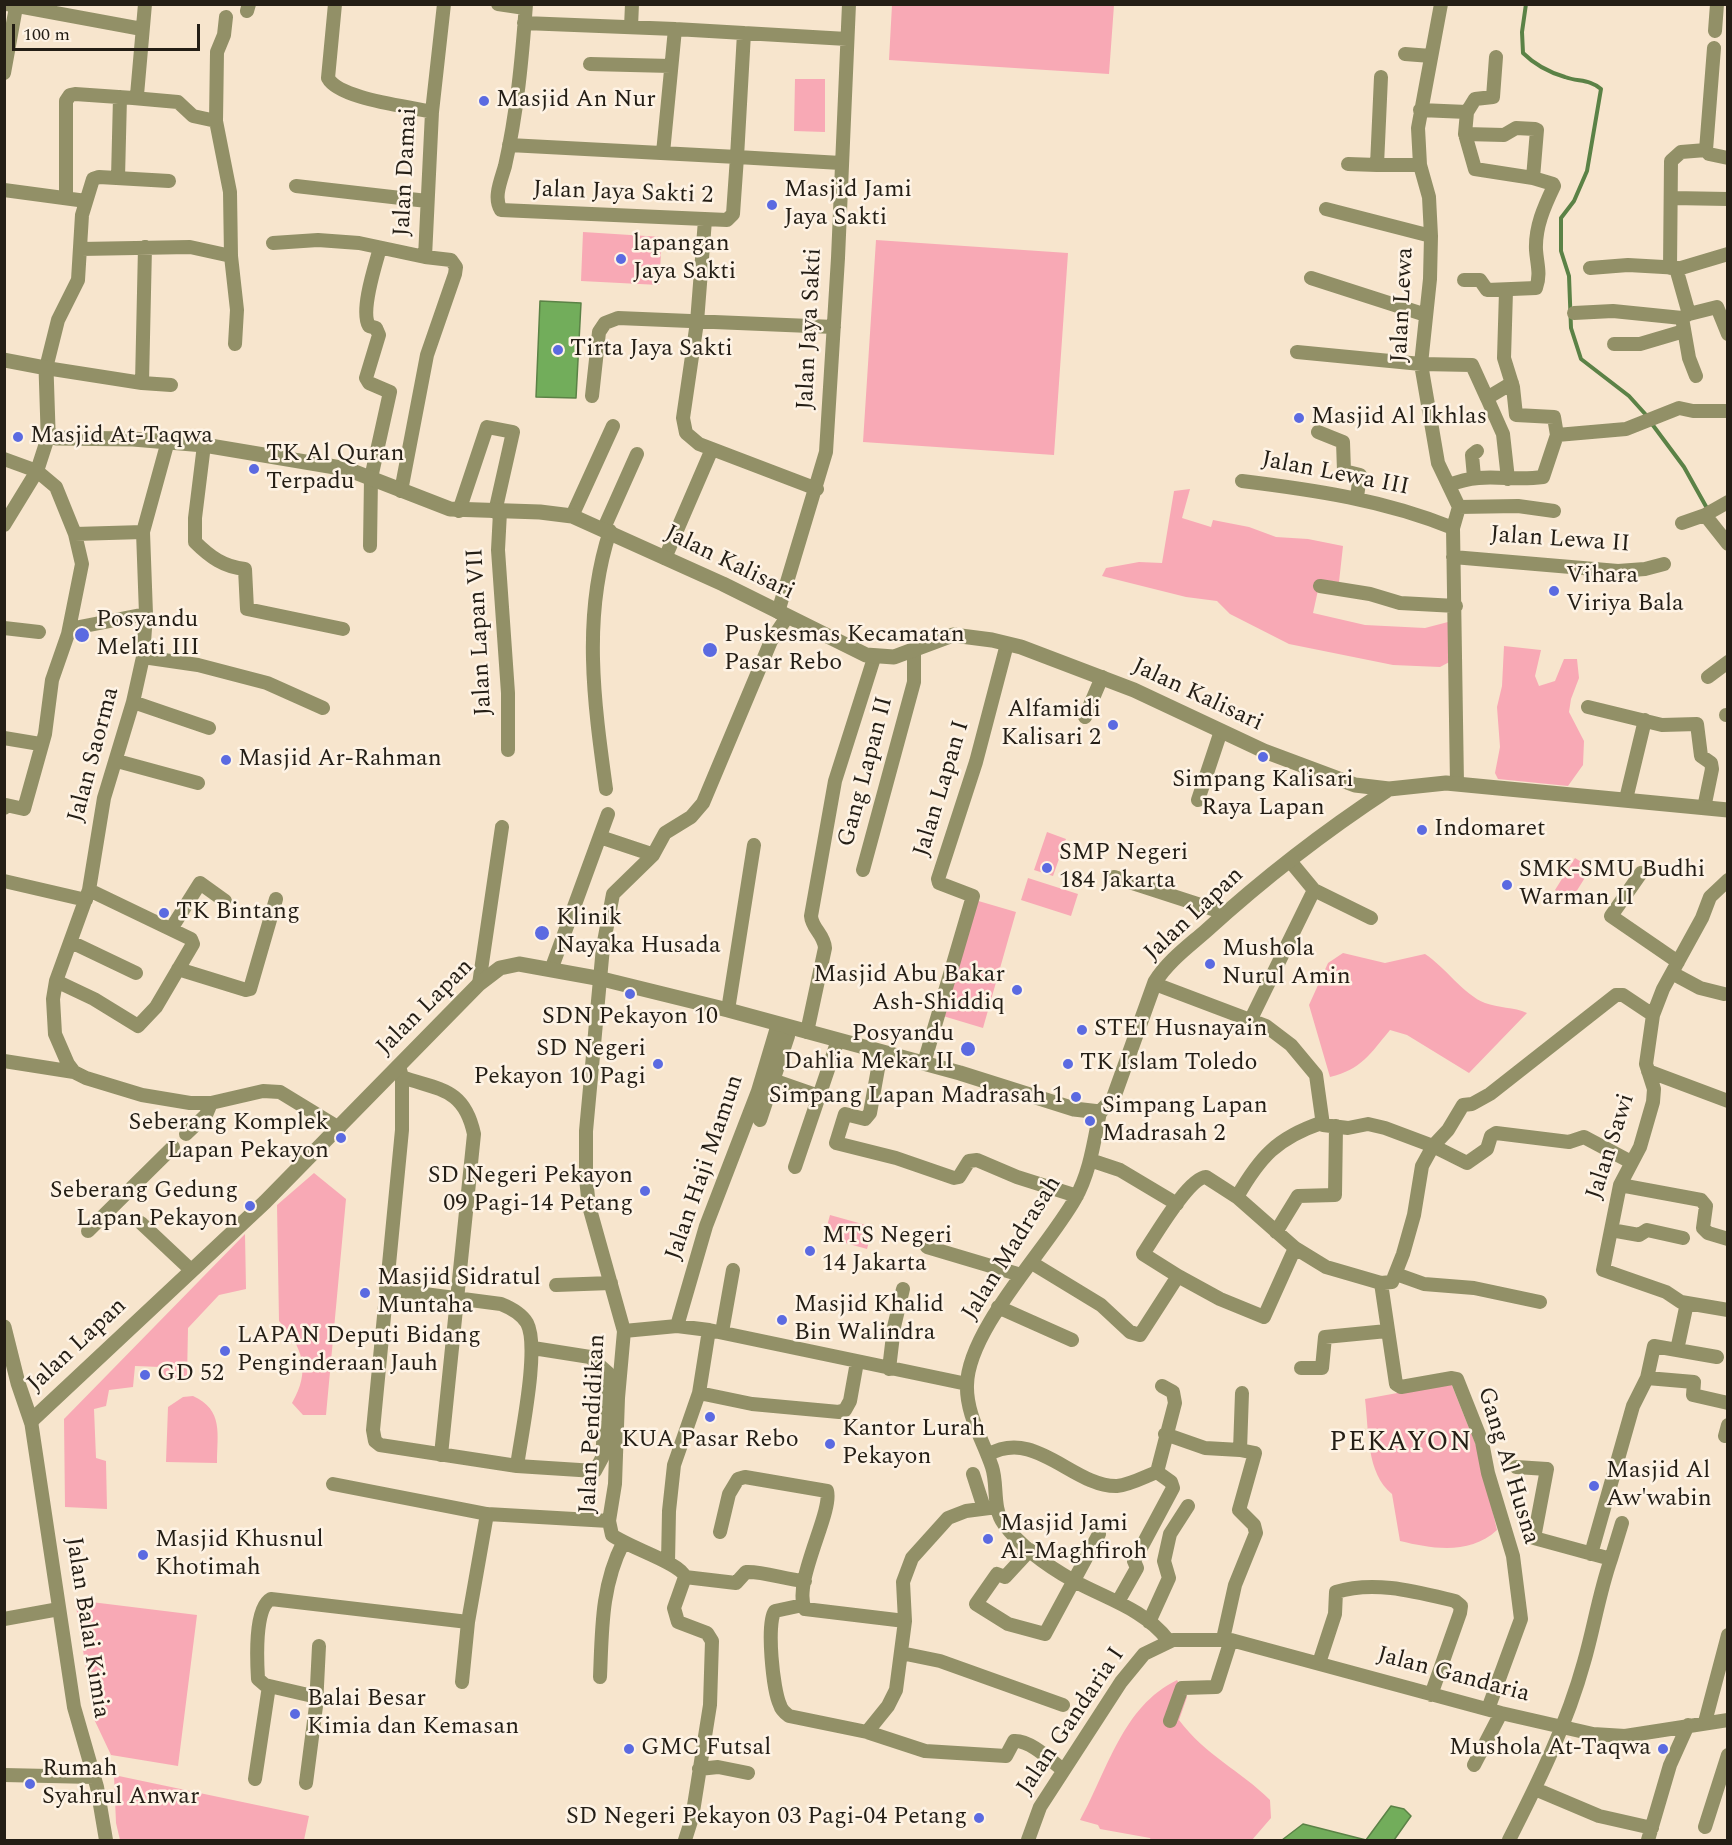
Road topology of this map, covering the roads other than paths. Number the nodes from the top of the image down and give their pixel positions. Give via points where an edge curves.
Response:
1 (145, 4) edge
2 (335, 4) edge
3 (444, 4) edge
4 (498, 4) edge
5 (632, 4) edge
6 (849, 4) edge
7 (1441, 4) edge
8 (1717, 4) edge
9 (12, 6) edge
10 (526, 6) edge
11 (226, 17) dead end
12 (524, 23) junction
13 (631, 27) junction
14 (675, 28) junction
15 (142, 29) junction
16 (1715, 31) dead end
17 (744, 33) junction
18 (846, 39) junction
19 (1714, 48) dead end
20 (1405, 54) dead end
21 (1431, 56) junction
22 (1496, 57) dead end
23 (590, 64) dead end
24 (1713, 64) junction
25 (1728, 65) edge
26 (671, 66) junction
27 (4, 73) edge
28 (1381, 77) dead end
29 (130, 95) junction
30 (1420, 110) junction
31 (432, 112) junction
32 (1467, 112) junction
33 (216, 121) junction
34 (1465, 134) junction
35 (509, 145) junction
36 (1706, 150) junction
37 (663, 153) junction
38 (737, 157) junction
39 (1728, 158) edge
40 (841, 163) junction
41 (1348, 164) dead end
42 (1377, 165) junction
43 (1420, 165) junction
44 (118, 178) junction
45 (1533, 178) junction
46 (169, 181) dead end
47 (296, 186) dead end
48 (4, 190) edge
49 (66, 198) junction
50 (1672, 198) junction
51 (1728, 199) edge
52 (86, 201) junction
53 (427, 201) junction
54 (1326, 208) dead end
55 (705, 220) junction
56 (1431, 236) junction
57 (273, 243) dead end
58 (144, 247) junction
59 (380, 248) junction
60 (81, 249) junction
61 (1728, 254) edge
62 (231, 256) junction
63 (425, 257) junction
64 (1590, 268) dead end
65 (1673, 268) junction
66 (1311, 278) dead end
67 (1464, 280) dead end
68 (1506, 291) junction
69 (1574, 313) dead end
70 (1426, 315) junction
71 (1685, 321) junction
72 (697, 322) junction
73 (834, 327) junction
74 (1728, 334) edge
75 (236, 344) dead end
76 (1614, 345) dead end
77 (1297, 352) dead end
78 (4, 360) edge
79 (1421, 363) junction
80 (46, 368) junction
81 (1696, 376) dead end
82 (142, 383) junction
83 (1512, 383) junction
84 (171, 385) dead end
85 (592, 396) dead end
86 (1487, 398) junction
87 (1728, 411) edge
88 (613, 426) dead end
89 (1318, 432) dead end
90 (49, 434) junction
91 (1557, 435) junction
92 (168, 441) junction
93 (204, 446) junction
94 (712, 448) junction
95 (1477, 451) dead end
96 (637, 454) dead end
97 (4, 459) edge
98 (37, 471) junction
99 (1474, 477) junction
100 (371, 478) junction
101 (1508, 479) junction
102 (1242, 481) dead end
103 (1450, 485) junction
104 (817, 489) junction
105 (401, 491) junction
106 (1357, 497) junction
107 (1728, 502) edge
108 (1459, 507) junction
109 (459, 511) junction
110 (1554, 511) dead end
111 (498, 512) junction
112 (1708, 513) junction
113 (572, 516) junction
114 (1682, 523) dead end
115 (4, 525) edge
116 (1453, 528) junction
117 (607, 530) junction
118 (143, 532) junction
119 (75, 534) junction
120 (1728, 544) edge
121 (370, 546) dead end
122 (1452, 557) junction
123 (665, 558) junction
124 (1664, 564) dead end
125 (1320, 586) dead end
126 (1456, 606) junction
127 (146, 614) junction
128 (782, 614) junction
129 (4, 628) edge
130 (69, 629) junction
131 (343, 629) dead end
132 (39, 632) dead end
133 (1007, 644) junction
134 (914, 651) junction
135 (143, 657) junction
136 (874, 657) junction
137 (1728, 663) edge
138 (1102, 677) junction
139 (1708, 677) dead end
140 (133, 702) junction
141 (1588, 707) dead end
142 (323, 708) dead end
143 (1085, 717) dead end
144 (1646, 720) junction
145 (208, 728) dead end
146 (1221, 731) junction
147 (4, 738) edge
148 (40, 744) junction
149 (508, 750) dead end
150 (117, 761) junction
151 (198, 783) dead end
152 (1457, 784) junction
153 (606, 789) dead end
154 (1389, 789) junction
155 (1198, 800) dead end
156 (1626, 800) junction
157 (4, 808) edge
158 (1704, 808) junction
159 (1728, 810) edge
160 (608, 814) dead end
161 (502, 827) dead end
162 (600, 837) junction
163 (754, 845) dead end
164 (648, 853) dead end
165 (1290, 861) junction
166 (863, 870) dead end
167 (1641, 873) dead end
168 (1114, 877) dead end
169 (1728, 880) edge
170 (5, 885) edge
171 (1314, 890) junction
172 (87, 895) junction
173 (276, 899) dead end
174 (225, 901) dead end
175 (1226, 913) junction
176 (1371, 918) dead end
177 (171, 929) junction
178 (71, 942) junction
179 (1675, 967) junction
180 (178, 969) junction
181 (551, 970) junction
182 (136, 973) dead end
183 (602, 979) junction
184 (56, 981) junction
185 (478, 984) junction
186 (1155, 984) junction
187 (1724, 994) dead end
188 (728, 1010) junction
189 (1653, 1015) junction
190 (1250, 1021) junction
191 (783, 1030) junction
192 (807, 1032) junction
193 (838, 1040) junction
194 (881, 1052) junction
195 (4, 1061) edge
196 (924, 1063) junction
197 (1648, 1071) junction
198 (74, 1072) junction
199 (400, 1072) junction
200 (773, 1080) junction
201 (819, 1096) junction
202 (1728, 1101) edge
203 (211, 1102) junction
204 (1100, 1112) junction
205 (760, 1120) dead end
206 (1322, 1123) junction
207 (1336, 1126) junction
208 (339, 1128) junction
209 (186, 1134) dead end
210 (1433, 1146) junction
211 (173, 1147) dead end
212 (1090, 1160) junction
213 (1631, 1162) junction
214 (795, 1167) dead end
215 (1620, 1185) junction
216 (1077, 1196) junction
217 (1237, 1197) junction
218 (1177, 1204) junction
219 (141, 1222) dead end
220 (1611, 1230) junction
221 (88, 1231) dead end
222 (1276, 1232) junction
223 (1683, 1238) dead end
224 (1728, 1239) edge
225 (927, 1247) dead end
226 (1295, 1248) junction
227 (1032, 1263) junction
228 (191, 1270) junction
229 (734, 1270) dead end
230 (1396, 1274) junction
231 (1021, 1275) junction
232 (1178, 1276) junction
233 (611, 1283) junction
234 (1380, 1283) junction
235 (556, 1285) dead end
236 (386, 1289) junction
237 (903, 1290) dead end
238 (458, 1297) junction
239 (1540, 1302) dead end
240 (1687, 1304) junction
241 (998, 1307) junction
242 (1728, 1310) edge
243 (677, 1326) junction
244 (4, 1327) edge
245 (624, 1331) junction
246 (716, 1331) junction
247 (1387, 1331) junction
248 (1072, 1340) dead end
249 (533, 1348) junction
250 (1677, 1350) junction
251 (1717, 1357) dead end
252 (857, 1362) junction
253 (1301, 1368) dead end
254 (889, 1370) junction
255 (1647, 1378) junction
256 (966, 1384) junction
257 (1162, 1386) dead end
258 (699, 1393) junction
259 (1242, 1394) dead end
260 (1728, 1403) edge
261 (31, 1421) junction
262 (1165, 1434) junction
263 (1240, 1450) junction
264 (441, 1455) junction
265 (988, 1455) junction
266 (518, 1466) junction
267 (1516, 1467) dead end
268 (1157, 1472) junction
269 (973, 1474) dead end
270 (333, 1484) dead end
271 (1188, 1506) dead end
272 (990, 1508) junction
273 (487, 1514) junction
274 (609, 1521) junction
275 (1622, 1523) dead end
276 (720, 1532) dead end
277 (1099, 1534) dead end
278 (622, 1543) junction
279 (1030, 1550) junction
280 (1591, 1554) junction
281 (1611, 1559) junction
282 (668, 1563) junction
283 (685, 1576) junction
284 (805, 1581) junction
285 (1075, 1581) junction
286 (1119, 1600) junction
287 (803, 1605) junction
288 (59, 1610) junction
289 (4, 1619) edge
290 (905, 1621) junction
291 (468, 1622) junction
292 (1149, 1622) junction
293 (1728, 1635) edge
294 (1227, 1639) junction
295 (1168, 1640) junction
296 (319, 1646) dead end
297 (901, 1653) junction
298 (1319, 1663) junction
299 (600, 1677) dead end
300 (462, 1682) dead end
301 (269, 1686) junction
302 (1431, 1695) junction
303 (317, 1697) junction
304 (1064, 1705) dead end
305 (1495, 1711) junction
306 (1728, 1720) edge
307 (1170, 1721) dead end
308 (1705, 1722) junction
309 (1688, 1725) junction
310 (1561, 1728) junction
311 (867, 1732) junction
312 (1728, 1755) edge
313 (1474, 1765) dead end
314 (699, 1769) junction
315 (1063, 1770) junction
316 (748, 1773) dead end
317 (4, 1775) edge
318 (94, 1777) junction
319 (255, 1779) dead end
320 (306, 1783) dead end
321 (1535, 1789) junction
322 (1723, 1792) edge
323 (1705, 1827) dead end
324 (1650, 1834) edge
325 (106, 1840) edge
326 (685, 1840) edge
327 (1028, 1840) edge
328 (1509, 1840) edge

1 - 15 street
2 - 31 street via 328,78 331,83 344,92
3 - 31 street, Jalan Damai
4 - 10 street
5 - 13 street
6 - 18 street, Jalan Jaya Sakti
7 - 21 street, Jalan Lewa
8 - 16 street
9 - 15 street
9 - 27 street
10 - 12 street
11 - 33 street via 217,52
12 - 13 street
12 - 35 street
13 - 14 street
14 - 17 street
14 - 26 street
15 - 29 street
17 - 18 street
17 - 38 street
18 - 40 street, Jalan Jaya Sakti
19 - 24 street
20 - 21 street
21 - 30 street, Jalan Lewa
22 - 32 street via 1493,97 1475,99
23 - 26 street
24 - 25 street
24 - 36 street
26 - 37 street
28 - 42 street
29 - 33 street via 177,102 193,116
29 - 44 street
29 - 49 street via 68,97
30 - 32 street
30 - 43 street, Jalan Lewa
31 - 53 street, Jalan Damai
32 - 34 street
33 - 62 street via 230,192
34 - 45 street via 1475,170
34 - 45 street via 1504,135 1516,128 1537,130
35 - 37 street, Jalan Jaya Sakti 2
35 - 55 street, Jalan Jaya Sakti 2 via 497,200 506,212
36 - 39 street
36 - 50 street via 1681,152 1673,159
37 - 38 street, Jalan Jaya Sakti 2
38 - 40 street, Jalan Jaya Sakti 2
38 - 55 street, Jalan Jaya Sakti 2 via 733,214 727,220
40 - 73 street, Jalan Jaya Sakti
41 - 42 street
42 - 43 street
43 - 56 street, Jalan Lewa via 1429,198
44 - 46 street
44 - 52 street via 93,179
45 - 68 street via 1554,186 1540,218 1536,251 1539,281 1530,290
47 - 53 street
48 - 49 street
49 - 52 street
50 - 51 street
50 - 65 street
52 - 60 street
53 - 63 street, Jalan Damai
54 - 56 street
55 - 72 street
56 - 70 street, Jalan Lewa
57 - 59 street via 318,240
58 - 60 street
58 - 62 street via 190,247
58 - 82 street
59 - 63 street
59 - 100 street via 369,288 367,321 379,335 366,378 390,392
60 - 80 street via 78,280 58,320
61 - 65 street
62 - 75 street
63 - 105 street, Jalan Damai via 451,260 456,267 427,355
64 - 65 street
65 - 71 street
66 - 70 street
67 - 68 street via 1480,280 1487,290
68 - 83 street via 1504,358
69 - 71 street via 1613,311
70 - 79 street, Jalan Lewa
71 - 74 street via 1717,307
71 - 76 street via 1640,344
71 - 81 street via 1689,358
72 - 73 street
72 - 85 street via 618,318 606,323 599,332
72 - 94 street via 683,426 692,440
73 - 104 street, Jalan Jaya Sakti via 826,452
77 - 79 street
78 - 80 street
79 - 86 street via 1472,365
79 - 103 street, Jalan Lewa via 1438,463
80 - 82 street
80 - 90 street
82 - 84 street
83 - 86 street
83 - 91 street via 1516,415 1554,417
86 - 101 street via 1503,434
87 - 91 street via 1679,408 1626,429
88 - 113 street
89 - 106 street via 1343,441 1344,471 1360,475
90 - 92 street, Jalan Kalisari via 56,438
90 - 98 street
91 - 101 street via 1543,477
92 - 93 street, Jalan Kalisari
92 - 118 street, Jalan Saorma
93 - 100 street, Jalan Kalisari via 337,466
93 - 131 street via 195,542 211,557 245,569 247,609
94 - 104 street
94 - 123 street
95 - 99 street via 1472,455
96 - 117 street
97 - 98 street
98 - 115 street
98 - 119 street via 56,488
99 - 101 street
99 - 103 street
100 - 105 street, Jalan Kalisari
100 - 121 street
102 - 106 street, Jalan Lewa III
103 - 108 street, Jalan Lewa
104 - 128 street, Jalan Jaya Sakti
105 - 109 street, Jalan Kalisari via 438,507
106 - 116 street, Jalan Lewa III
107 - 112 street
108 - 110 street via 1518,506
108 - 116 street
109 - 111 street, Jalan Kalisari
109 - 111 street, Jalan Lapan VII via 487,427 513,432
111 - 113 street, Jalan Kalisari
111 - 149 street, Jalan Lapan VII
112 - 114 street
112 - 120 street
113 - 117 street, Jalan Kalisari
116 - 122 street
117 - 123 street, Jalan Kalisari
117 - 153 street via 592,618 595,700
118 - 119 street
118 - 127 street, Jalan Saorma
119 - 130 street via 82,564
122 - 124 street, Jalan Lewa II via 1618,571
122 - 126 street
123 - 128 street, Jalan Kalisari
125 - 126 street via 1400,603
126 - 152 street
127 - 130 street
127 - 135 street, Jalan Saorma
128 - 136 street, Jalan Kalisari
128 - 183 street, Jalan Jaya Sakti via 703,803 691,817 664,833 653,855 613,894 603,947
129 - 132 street
130 - 148 street via 52,680
133 - 134 street, Jalan Kalisari via 953,635
133 - 138 street, Jalan Kalisari
133 - 196 street, Jalan Lapan I via 976,762 938,879 939,883 973,896
134 - 136 street, Jalan Kalisari
134 - 166 street, Gang Lapan II via 914,682
135 - 140 street, Jalan Saorma
135 - 142 street via 198,665 267,683
136 - 192 street via 835,781 825,827 811,916 825,948
137 - 139 street
138 - 143 street
138 - 146 street, Jalan Kalisari
140 - 145 street
140 - 150 street, Jalan Saorma
141 - 144 street
144 - 156 street
144 - 158 street via 1662,725 1697,724 1701,756 1711,763 1712,769
146 - 154 street, Jalan Kalisari via 1355,785
146 - 155 street
147 - 148 street
148 - 157 street via 24,809 6,805
150 - 151 street
150 - 172 street, Jalan Saorma via 104,798
152 - 154 street, Jalan Kalisari
152 - 156 street, Jalan Kalisari
154 - 165 street, Jalan Lapan via 1326,831
156 - 158 street, Jalan Kalisari
158 - 159 street, Jalan Kalisari
160 - 162 street
161 - 185 street
162 - 164 street
162 - 181 street
163 - 188 street
165 - 171 street
165 - 175 street, Jalan Lapan
167 - 179 street via 1611,916
168 - 175 street
169 - 179 street, Jalan Sawi via 1710,897
170 - 172 street
171 - 176 street
171 - 190 street
172 - 177 street
172 - 178 street, Jalan Saorma
173 - 180 street via 250,989
174 - 177 street via 200,883
175 - 186 street, Jalan Lapan via 1167,966
177 - 180 street via 193,941
178 - 182 street
178 - 184 street, Jalan Saorma
179 - 187 street via 1700,988
179 - 189 street, Jalan Sawi
180 - 184 street via 156,1007 140,1025
181 - 183 street, Jalan Lapan
181 - 185 street, Jalan Lapan via 511,965 491,973
183 - 188 street, Jalan Lapan
183 - 233 street, Jalan Pendidikan via 586,1131 586,1179 589,1206
184 - 198 street, Jalan Saorma via 52,1014 55,1034
185 - 199 street, Jalan Lapan
186 - 190 street
186 - 204 street, Jalan Lapan via 1113,1099
188 - 191 street, Jalan Lapan
189 - 197 street, Jalan Sawi
189 - 210 street via 1623,995 1616,995 1490,1094 1463,1105
190 - 206 street via 1266,1026 1292,1045 1313,1071
191 - 192 street, Jalan Lapan
191 - 200 street
191 - 243 street, Jalan Haji Mamun via 706,1226
192 - 193 street, Jalan Lapan
193 - 194 street, Jalan Lapan
193 - 201 street
194 - 196 street, Jalan Lapan
194 - 216 street via 868,1117 846,1113 835,1142 957,1178 969,1161 977,1160
195 - 198 street
196 - 204 street, Jalan Lapan via 1074,1109
197 - 202 street
197 - 213 street, Jalan Sawi via 1654,1089 1653,1102 1640,1147
198 - 203 street via 142,1095
199 - 208 street, Jalan Lapan
199 - 236 street via 402,1130
199 - 238 street via 441,1088 471,1120 475,1143
200 - 201 street
200 - 205 street
201 - 214 street
203 - 208 street via 263,1091 280,1092
203 - 209 street via 206,1115
204 - 212 street, Jalan Madrasah
206 - 207 street
206 - 217 street via 1276,1144 1255,1165
207 - 210 street via 1368,1124
207 - 222 street via 1335,1195 1298,1196
208 - 228 street, Jalan Lapan
210 - 213 street via 1467,1163 1486,1149 1496,1133 1569,1142 1583,1137
210 - 230 street via 1420,1171 1413,1215
211 - 221 street
212 - 216 street, Jalan Madrasah
212 - 218 street via 1120,1170
213 - 215 street, Jalan Sawi
215 - 220 street, Jalan Sawi
215 - 224 street via 1701,1200 1706,1206 1703,1228
216 - 227 street, Jalan Madrasah
217 - 218 street via 1206,1177
217 - 222 street
218 - 232 street via 1143,1255
219 - 228 street
220 - 223 street via 1641,1235 1647,1230
220 - 240 street, Jalan Sawi via 1603,1270 1666,1292
222 - 226 street
225 - 231 street
226 - 232 street via 1264,1317
226 - 234 street via 1326,1267
227 - 231 street, Jalan Madrasah
227 - 232 street via 1101,1305 1131,1332 1140,1335
228 - 261 street, Jalan Lapan
229 - 246 street
230 - 234 street via 1390,1283
230 - 239 street via 1424,1284 1474,1288
231 - 241 street, Jalan Madrasah
233 - 235 street
233 - 245 street, Jalan Pendidikan
234 - 247 street
236 - 238 street
236 - 264 street via 373,1438 380,1445
237 - 254 street
238 - 249 street via 514,1308 527,1324
238 - 264 street
240 - 242 street
240 - 250 street
241 - 248 street
241 - 256 street, Jalan Madrasah
243 - 245 street
243 - 246 street
244 - 261 street
245 - 274 street, Jalan Pendidikan via 615,1484
246 - 252 street
246 - 258 street
247 - 253 street via 1325,1337 1322,1368
247 - 305 street, Gang Al Husna via 1397,1386 1458,1380 1482,1443 1513,1556 1521,1619
249 - 266 street
249 - 266 street via 590,1357 608,1373 603,1458 595,1471 589,1472
250 - 251 street
250 - 255 street via 1654,1346
252 - 254 street
252 - 258 street via 850,1401 839,1412 752,1404
254 - 256 street
255 - 260 street via 1694,1383 1693,1395
255 - 280 street via 1634,1406
256 - 265 street via 976,1429
257 - 262 street via 1173,1392 1175,1403
258 - 282 street via 674,1465
259 - 263 street
261 - 288 street, Jalan Balai Kimia
262 - 263 street via 1206,1448
262 - 268 street
263 - 294 street via 1255,1453 1239,1510 1254,1525 1256,1533 1235,1586
264 - 266 street
265 - 268 street via 1005,1448 1040,1453 1084,1476 1115,1486
265 - 272 street via 994,1478
267 - 280 street via 1546,1468 1534,1538
268 - 286 street via 1173,1488 1134,1561 1137,1568
269 - 272 street
270 - 273 street
271 - 292 street via 1170,1534 1164,1561 1169,1578
272 - 279 street
272 - 290 street via 948,1518 912,1558 903,1582
273 - 274 street
273 - 291 street
274 - 278 street, Jalan Pendidikan via 612,1535
275 - 281 street
276 - 284 street via 729,1494 738,1479 827,1491
277 - 285 street
278 - 282 street, Jalan Pendidikan
278 - 299 street via 606,1587
279 - 285 street
279 - 285 street via 1005,1577 997,1574 976,1601 978,1608 1008,1624 1045,1634
280 - 281 street
281 - 310 street via 1584,1662
282 - 283 street, Jalan Pendidikan via 680,1567
283 - 284 street via 736,1582 753,1571
283 - 314 street via 675,1608 678,1622 707,1633 712,1641 710,1705
284 - 287 street
285 - 286 street
286 - 292 street
287 - 290 street via 810,1611
287 - 311 street via 772,1615 773,1673 780,1707 789,1716
288 - 289 street
288 - 318 street, Jalan Balai Kimia via 74,1707
290 - 297 street
291 - 300 street
291 - 301 street via 271,1599 264,1605 256,1655 258,1679
292 - 295 street
293 - 308 street
294 - 295 street, Jalan Gandaria
294 - 298 street, Jalan Gandaria
294 - 307 street via 1216,1687 1182,1688
295 - 315 street, Jalan Gandaria I via 1149,1649 1131,1668
296 - 303 street
297 - 304 street via 940,1661
297 - 311 street via 896,1690
298 - 302 street, Jalan Gandaria
298 - 302 street via 1335,1614 1336,1592 1400,1588 1455,1601 1461,1606 1460,1613
301 - 303 street
301 - 319 street
302 - 305 street, Jalan Gandaria
303 - 320 street
305 - 310 street, Jalan Gandaria
305 - 313 street
306 - 308 street, Jalan Gandaria
308 - 309 street, Jalan Gandaria
309 - 310 street, Jalan Gandaria via 1625,1736
309 - 324 street via 1670,1765
310 - 321 street
311 - 315 street via 925,1751 1002,1756 1007,1756 1018,1741
312 - 322 street
314 - 316 street via 718,1767
314 - 326 street
315 - 327 street, Jalan Gandaria I via 1040,1807
317 - 318 street
318 - 325 street, Jalan Balai Kimia
321 - 324 street
321 - 328 street
322 - 323 street

